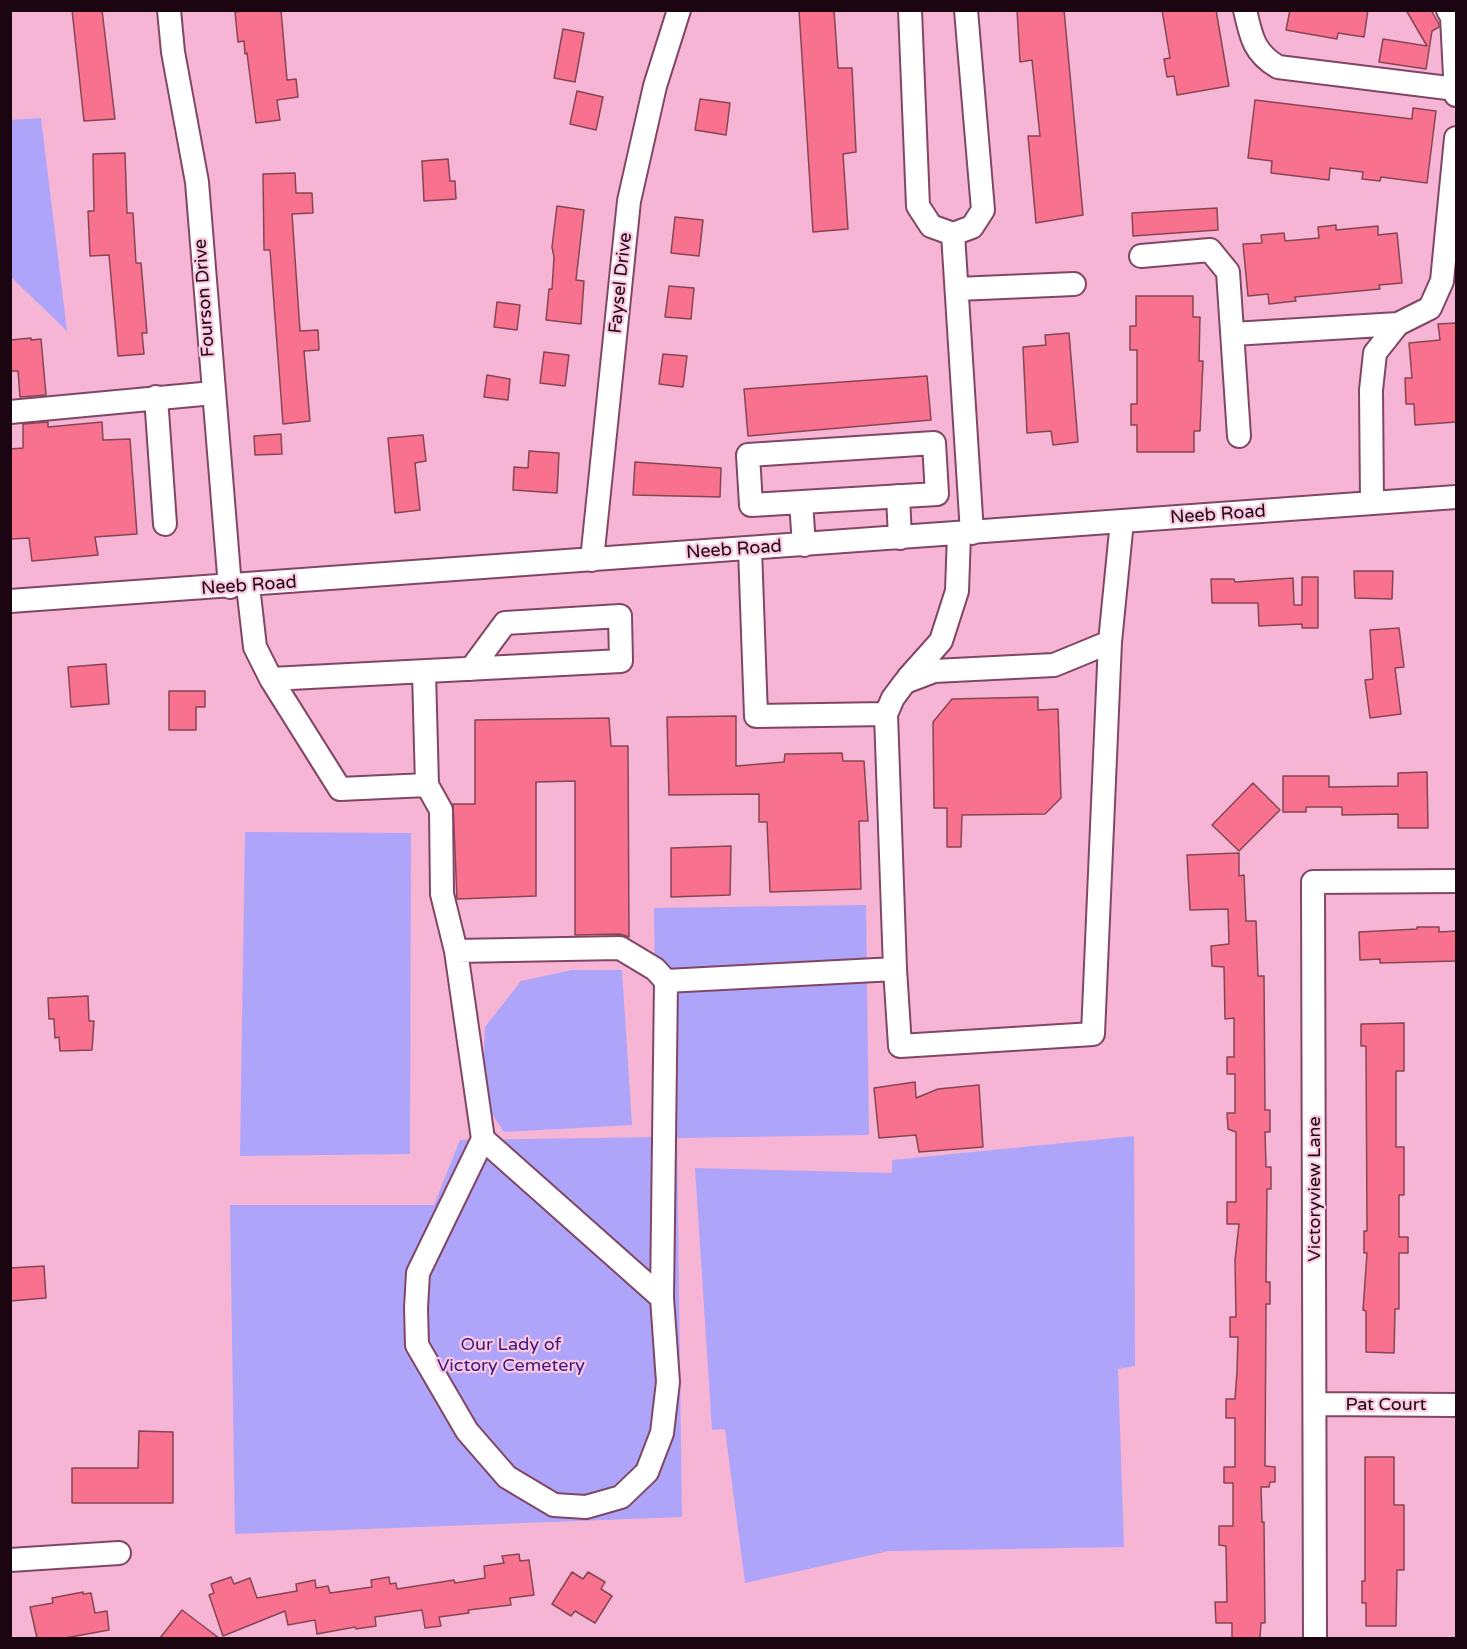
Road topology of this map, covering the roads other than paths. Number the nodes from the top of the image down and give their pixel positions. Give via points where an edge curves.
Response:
1 (168, 10) edge
2 (679, 10) edge
3 (910, 10) edge
4 (966, 10) edge
5 (1245, 10) edge
6 (1448, 10) edge
7 (1456, 89) edge
8 (1456, 94) edge
9 (1456, 138) edge
10 (953, 234) junction
11 (1141, 256) dead end
12 (1074, 284) dead end
13 (957, 289) junction
14 (1398, 324) junction
15 (1233, 333) junction
16 (213, 393) junction
17 (156, 397) junction
18 (10, 412) edge
19 (1239, 436) dead end
20 (898, 496) junction
21 (1456, 497) edge
22 (801, 502) junction
23 (1372, 503) junction
24 (1122, 521) junction
25 (165, 524) dead end
26 (965, 533) junction
27 (900, 538) junction
28 (804, 545) junction
29 (750, 549) junction
30 (592, 560) junction
31 (239, 586) junction
32 (10, 601) edge
33 (1110, 642) junction
34 (471, 669) junction
35 (424, 672) junction
36 (271, 679) junction
37 (905, 682) junction
38 (886, 714) junction
39 (427, 785) junction
40 (1456, 881) edge
41 (456, 951) junction
42 (895, 969) junction
43 (666, 981) junction
44 (483, 1139) junction
45 (662, 1298) junction
46 (1316, 1404) junction
47 (1456, 1405) edge
48 (119, 1553) dead end
49 (10, 1560) edge
50 (1315, 1638) edge

1 - 16 street, Fourson Drive via 197,183
2 - 30 street, Faysel Drive via 655,86 629,201
3 - 10 street via 918,206 931,226
4 - 10 street via 983,210 972,227
5 - 7 street via 1262,58 1278,67
6 - 7 street via 1452,17
7 - 8 street
9 - 14 street via 1442,281 1430,308
10 - 13 street
11 - 15 street via 1210,250 1228,272
12 - 13 street
13 - 26 street
14 - 15 street
14 - 23 street via 1375,352 1371,390
15 - 19 street
16 - 17 street
16 - 31 street, Fourson Drive
17 - 18 street
17 - 25 street
20 - 22 street
20 - 22 street via 937,494 934,443 748,455 751,505
20 - 27 street
21 - 23 street, Neeb Road
22 - 28 street
23 - 24 street, Neeb Road
24 - 26 street, Neeb Road
24 - 33 street
26 - 27 street, Neeb Road
26 - 37 street via 957,591 941,641
27 - 28 street, Neeb Road
28 - 29 street, Neeb Road
29 - 30 street, Neeb Road
29 - 38 street via 756,716
30 - 31 street, Neeb Road
31 - 32 street, Neeb Road
31 - 36 street, Fourson Drive via 255,646
33 - 37 street via 1054,665 934,671
33 - 42 street via 1093,1034 900,1046
34 - 34 street via 621,661 620,616 505,623
34 - 35 street
35 - 36 street
35 - 39 street
36 - 39 street, Fourson Drive via 340,789
37 - 38 street
38 - 42 street
39 - 41 street via 441,810 442,894
40 - 46 street, Victoryview Lane via 1313,882
41 - 43 street via 620,948 655,969
41 - 44 street
42 - 43 street
43 - 45 street
44 - 45 street
44 - 45 street via 418,1273 417,1345 467,1431 507,1476 554,1505 585,1507 621,1497 647,1472 662,1433 668,1382
46 - 47 street, Pat Court
46 - 50 street, Victoryview Lane
48 - 49 street

